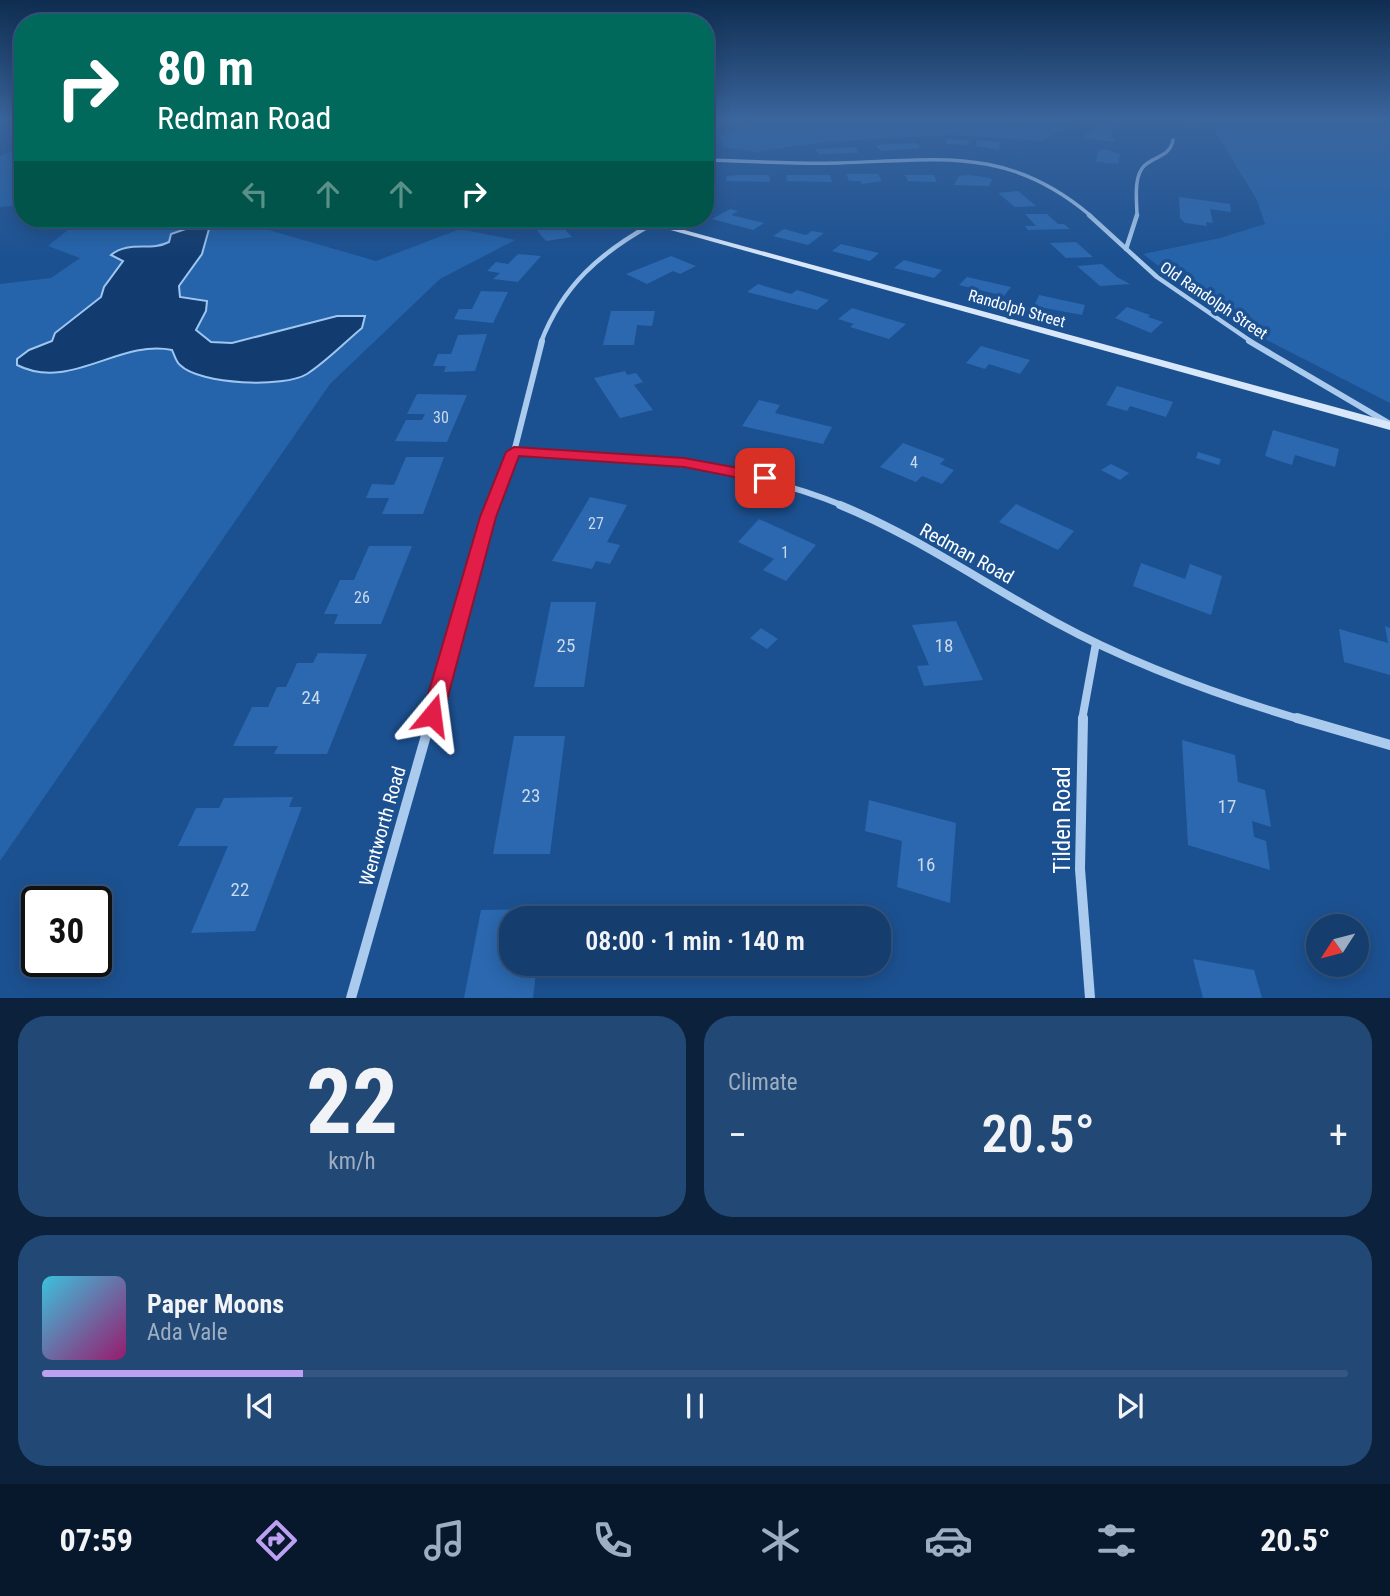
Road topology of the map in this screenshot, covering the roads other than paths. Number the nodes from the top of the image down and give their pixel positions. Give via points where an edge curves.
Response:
1 (996, 166) edge
2 (1145, 166) edge
3 (644, 228) edge
4 (670, 228) edge
5 (1126, 249) junction
6 (1390, 425) edge
7 (514, 452) junction
8 (1096, 643) junction
9 (1390, 745) edge
10 (351, 998) edge
11 (1090, 998) edge

1 - 5 street, Old Randolph Street via 1061,191
2 - 5 street via 1138,179 1137,223
3 - 7 street, Wentworth Road via 594,260 559,302 536,356
4 - 6 main road, Randolph Street
5 - 6 street, Old Randolph Street via 1176,293 1224,325
7 - 8 street, Redman Road via 684,463 778,482 826,498 912,539
7 - 10 street, Wentworth Road via 488,517
8 - 9 street, Redman Road via 1200,686
8 - 11 street, Tilden Road via 1082,722 1080,869

